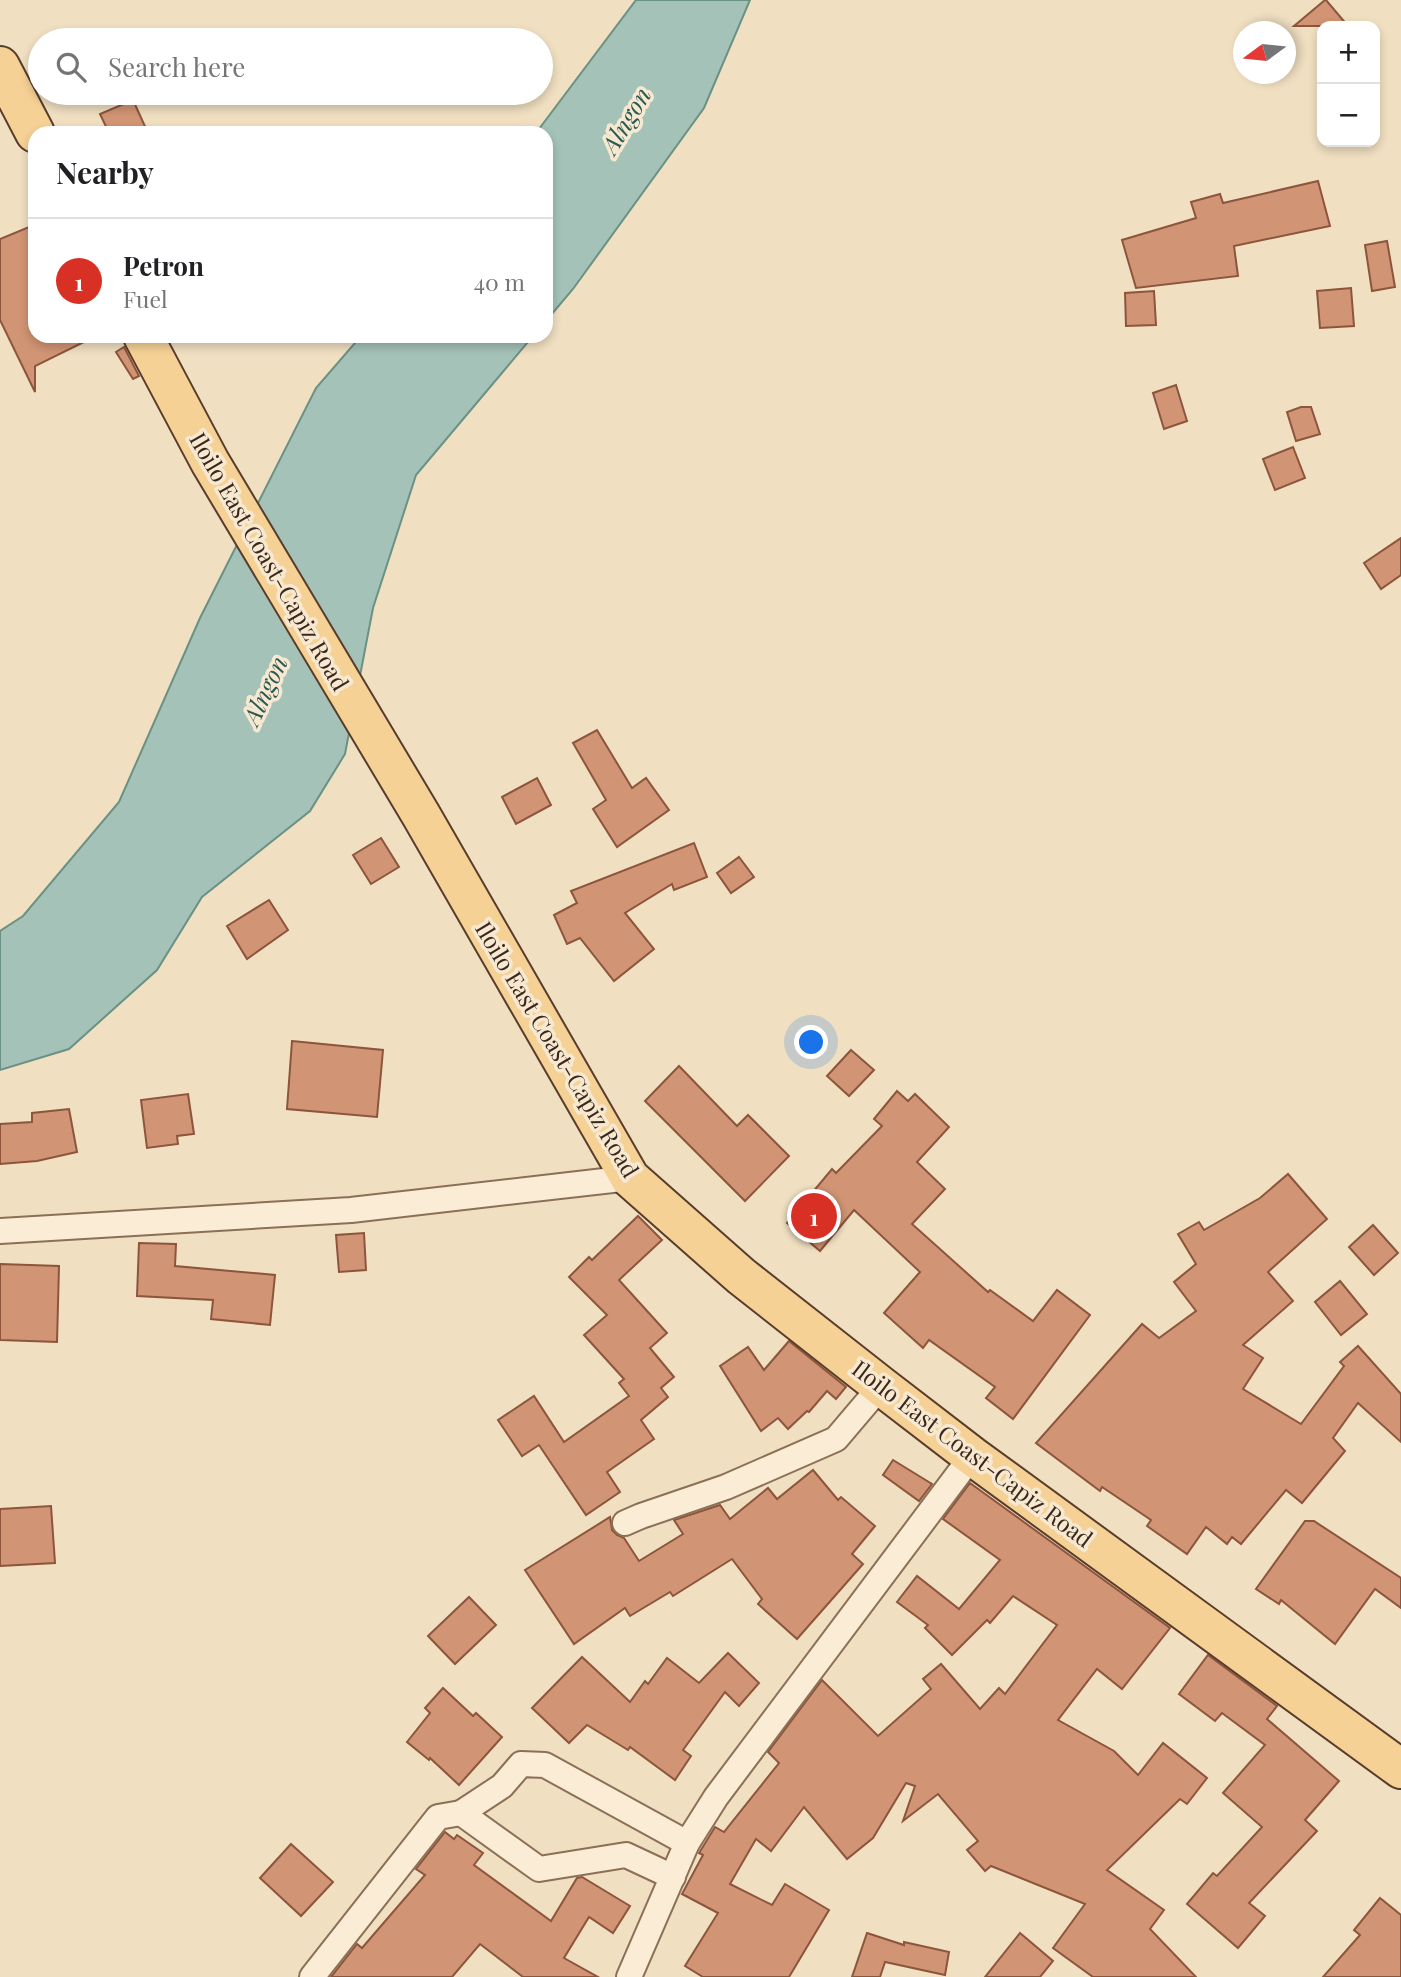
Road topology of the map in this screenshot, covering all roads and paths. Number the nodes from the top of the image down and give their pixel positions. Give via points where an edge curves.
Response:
1 (0, 66) edge
2 (32, 126) edge
3 (147, 343) edge
4 (630, 1178) junction
5 (0, 1231) edge
6 (881, 1386) junction
7 (972, 1456) junction
8 (625, 1523) dead end
9 (1401, 1769) edge
10 (461, 1813) junction
11 (687, 1843) junction
12 (673, 1877) junction
13 (312, 1977) edge
14 (629, 1977) edge

1 - 2 main road
3 - 4 main road, Iloilo East Coast-Capiz Road via 210,462
4 - 5 street via 351,1210
4 - 6 main road, Iloilo East Coast-Capiz Road via 741,1276
6 - 7 main road, Iloilo East Coast-Capiz Road
6 - 8 street via 836,1439 726,1487
7 - 9 main road, Iloilo East Coast-Capiz Road
7 - 11 street via 716,1797
10 - 11 street via 502,1786 521,1763 545,1765
10 - 12 street via 539,1869 626,1855
10 - 13 street via 438,1816
11 - 12 street
12 - 14 street

